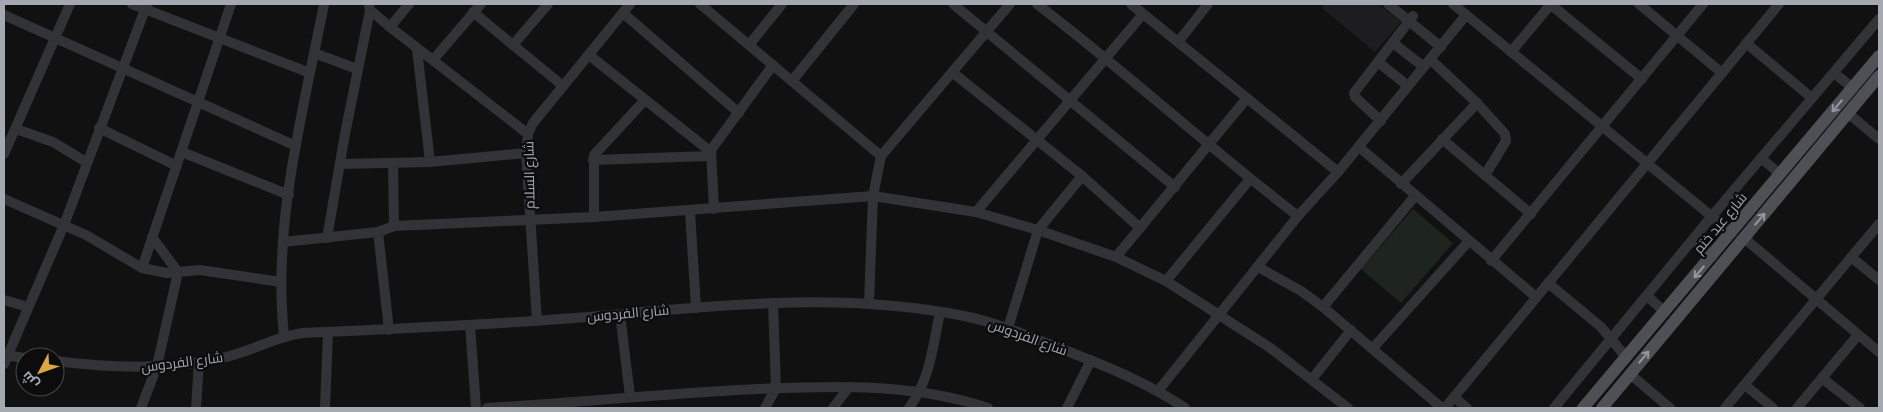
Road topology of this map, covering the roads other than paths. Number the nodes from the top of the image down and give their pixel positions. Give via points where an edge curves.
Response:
1 (70, 4) edge
2 (132, 4) edge
3 (231, 4) edge
4 (324, 4) edge
5 (409, 4) edge
6 (481, 4) edge
7 (547, 4) edge
8 (630, 4) edge
9 (700, 4) edge
10 (782, 4) edge
11 (854, 4) edge
12 (953, 4) edge
13 (1010, 4) edge
14 (1037, 4) edge
15 (1131, 4) edge
16 (1208, 4) edge
17 (1388, 4) edge
18 (1453, 4) edge
19 (1551, 4) edge
20 (1639, 4) edge
21 (1703, 4) edge
22 (1779, 4) edge
23 (146, 6) edge
24 (369, 7) edge
25 (473, 12) junction
26 (623, 13) junction
27 (1143, 14) junction
28 (4, 15) edge
29 (1466, 15) junction
30 (1411, 19) junction
31 (1879, 19) edge
32 (390, 27) junction
33 (986, 32) junction
34 (1677, 36) junction
35 (220, 37) junction
36 (56, 38) junction
37 (1178, 42) junction
38 (1393, 43) junction
39 (1746, 43) junction
40 (513, 45) junction
41 (749, 45) junction
42 (1441, 47) junction
43 (418, 49) junction
44 (1512, 52) junction
45 (314, 53) junction
46 (589, 55) junction
47 (1879, 56) edge
48 (1107, 58) junction
49 (433, 60) junction
50 (1378, 62) junction
51 (1427, 64) junction
52 (773, 65) junction
53 (123, 67) junction
54 (357, 69) junction
55 (952, 72) junction
56 (310, 73) junction
57 (1722, 73) junction
58 (1834, 73) junction
59 (1879, 76) edge
60 (1642, 79) junction
61 (792, 81) junction
62 (563, 86) junction
63 (1408, 86) junction
64 (1853, 88) junction
65 (1247, 98) junction
66 (1812, 98) junction
67 (198, 101) junction
68 (644, 101) junction
69 (1072, 102) junction
70 (1477, 103) junction
71 (739, 113) junction
72 (1849, 114) junction
73 (1381, 120) junction
74 (100, 128) junction
75 (1602, 128) junction
76 (1819, 128) junction
77 (16, 129) junction
78 (528, 134) junction
79 (1830, 137) junction
80 (1442, 139) junction
81 (1039, 140) junction
82 (1879, 140) edge
83 (1210, 144) junction
84 (296, 146) junction
85 (1358, 147) junction
86 (182, 152) junction
87 (1798, 152) junction
88 (526, 153) junction
89 (4, 154) edge
90 (710, 154) junction
91 (881, 156) junction
92 (1762, 158) junction
93 (593, 160) junction
94 (86, 162) junction
95 (430, 162) junction
96 (1809, 162) junction
97 (392, 163) junction
98 (340, 164) junction
99 (1648, 164) junction
100 (177, 166) junction
101 (1338, 172) junction
102 (1780, 174) junction
103 (1485, 175) junction
104 (1082, 176) junction
105 (1250, 179) junction
106 (1401, 184) junction
107 (1175, 187) junction
108 (289, 195) junction
109 (873, 196) junction
110 (1415, 196) junction
111 (4, 199) edge
112 (714, 208) junction
113 (690, 211) junction
114 (976, 212) junction
115 (1531, 214) junction
116 (1298, 216) junction
117 (1712, 216) junction
118 (594, 218) junction
119 (530, 221) junction
120 (1879, 224) edge
121 (64, 225) junction
122 (394, 226) junction
123 (1140, 228) junction
124 (1038, 230) junction
125 (378, 232) junction
126 (1738, 236) junction
127 (152, 237) junction
128 (327, 238) junction
129 (1693, 240) junction
130 (283, 242) junction
131 (1468, 242) junction
132 (1712, 256) junction
133 (1116, 257) junction
134 (1852, 257) junction
135 (1491, 261) junction
136 (1258, 267) junction
137 (142, 268) junction
138 (178, 272) junction
139 (1879, 280) edge
140 (1166, 281) junction
141 (281, 282) junction
142 (1548, 283) junction
143 (1647, 296) junction
144 (1536, 297) junction
145 (1816, 299) junction
146 (4, 300) edge
147 (773, 303) junction
148 (869, 303) junction
149 (28, 307) junction
150 (1323, 307) junction
151 (696, 308) junction
152 (940, 312) junction
153 (1665, 312) junction
154 (1221, 313) junction
155 (620, 314) junction
156 (537, 321) junction
157 (470, 325) junction
158 (1008, 328) junction
159 (389, 330) junction
160 (1351, 330) junction
161 (328, 332) junction
162 (1858, 335) junction
163 (284, 336) junction
164 (1613, 339) junction
165 (1373, 348) junction
166 (1879, 352) edge
167 (1626, 357) junction
168 (5, 358) edge
169 (1091, 360) junction
170 (65, 362) edge
171 (199, 362) junction
172 (157, 366) junction
173 (1630, 374) junction
174 (1822, 378) junction
175 (1312, 379) junction
176 (1745, 385) junction
177 (849, 387) junction
178 (776, 388) junction
179 (1158, 391) junction
180 (920, 392) junction
181 (630, 396) junction
182 (1454, 397) junction
183 (560, 406) edge
184 (141, 408) edge
185 (196, 408) edge
186 (326, 408) edge
187 (476, 408) edge
188 (487, 408) edge
189 (765, 408) edge
190 (833, 408) edge
191 (909, 408) edge
192 (988, 408) edge
193 (1067, 408) edge
194 (1185, 408) edge
195 (1348, 408) edge
196 (1444, 408) edge
197 (1467, 408) edge
198 (1554, 408) edge
199 (1583, 408) edge
200 (1602, 408) edge
201 (1670, 408) edge
202 (1725, 408) edge
203 (1773, 408) edge
204 (1797, 408) edge
205 (1860, 408) edge

1 - 36 street
2 - 23 street
3 - 35 street
4 - 45 street
5 - 32 street
6 - 25 street
7 - 40 street
8 - 26 street, شارع السلام
9 - 41 street
10 - 41 street
11 - 61 street
12 - 33 street
13 - 33 street
14 - 48 street
15 - 27 street
16 - 37 street
17 - 30 street
18 - 29 street
19 - 44 street
19 - 60 street
20 - 34 street
21 - 34 street
22 - 39 street
23 - 35 street
23 - 53 street
24 - 32 street
24 - 54 street
25 - 40 street
25 - 49 street
26 - 46 street, شارع السلام
26 - 71 street
27 - 37 street
27 - 48 street
28 - 36 street
29 - 42 street
29 - 44 street
30 - 38 street
30 - 42 street
31 - 58 street
32 - 43 street
33 - 55 street
33 - 69 street
34 - 57 street
34 - 60 street
35 - 56 street
35 - 67 street
36 - 53 street
36 - 77 street
37 - 65 street
38 - 50 street
38 - 51 street
39 - 57 street
39 - 66 street
40 - 62 street
41 - 52 street
42 - 51 street
43 - 49 street
43 - 95 street
44 - 75 street
45 - 54 street
45 - 56 street
46 - 62 street, شارع السلام
46 - 68 street
47 - 64 main road, شارع عبد ختم
48 - 69 street
48 - 83 street
49 - 78 street
50 - 63 street
50 - 73 street via 1354,95
51 - 63 street
51 - 70 street
52 - 61 street
52 - 71 street
53 - 67 street
53 - 74 street
54 - 98 street
55 - 81 street
55 - 91 street
56 - 84 street
57 - 99 street
58 - 64 street
58 - 66 street
59 - 72 main road, شارع عبد ختم
60 - 75 street
61 - 91 street
62 - 78 street, شارع السلام
63 - 73 street
64 -> 76 main road, شارع عبد ختم
65 - 83 street
65 - 101 street
66 - 92 street
67 - 84 street
67 - 86 street
68 - 90 street
68 - 93 street via 598,150
69 - 81 street
69 - 107 street
70 - 80 street
70 - 103 street via 1506,138
71 - 90 street
72 - 79 main road, شارع عبد ختم
72 - 82 street
73 - 85 street
74 - 94 street
74 - 100 street
75 - 99 street
75 - 115 street
76 - 79 main road
76 - 87 main road, شارع عبد ختم
77 - 89 street
77 - 94 street via 54,142
78 - 88 street, شارع السلام
79 - 96 main road, شارع عبد ختم
80 - 103 street
80 - 106 street
81 - 104 street
81 - 114 street
83 - 105 street
83 - 107 street
84 - 108 street
85 - 101 street
85 - 106 street
86 - 100 street
86 - 108 street
87 - 96 main road
87 - 102 main road, شارع عبد ختم
88 - 95 street
88 - 119 street, شارع السلام
90 - 93 street
90 - 112 street
91 - 109 street
92 - 102 street
92 - 117 street
93 - 118 street
94 - 121 street
95 - 97 street
126 -> 96 main road, شارع عبد ختم
97 - 98 street
97 - 122 street
98 - 128 street
99 - 117 street
99 - 142 street
100 - 127 street
101 - 116 street
102 - 126 main road, شارع عبد ختم
103 - 115 street
104 - 123 street
104 - 124 street
105 - 116 street
105 - 140 street
106 - 110 street
107 - 123 street
108 - 130 street
109 - 112 street
109 - 114 street
109 - 148 street
110 - 131 street
110 - 150 street
111 - 121 street
112 - 113 street
113 - 118 street
113 - 151 street
114 - 124 street
115 - 135 street
116 - 136 street
117 - 126 street
117 - 129 street
118 - 119 street
119 - 122 street
119 - 156 street, شارع السلام
120 - 134 street
121 - 137 street
121 - 149 street
122 - 125 street
123 - 133 street
124 - 133 street
124 - 158 street
125 - 128 street
125 - 159 street
126 - 132 main road, شارع عبد ختم
126 - 145 street
173 -> 126 main road, شارع عبد ختم
127 - 137 street
127 - 138 street
128 - 130 street
129 - 132 street
129 - 143 street
130 - 141 street
131 - 135 street
131 - 165 street
132 -> 153 main road, شارع عبد ختم
133 - 140 street
134 - 139 street
134 - 145 street
135 - 144 street
136 - 150 street
136 - 154 street
137 - 138 street
138 - 141 street via 200,270
138 - 172 street
140 - 154 street
141 - 163 street
142 - 144 street
142 - 164 street
143 - 153 street
143 - 164 street
144 - 182 street
145 - 162 street
145 - 176 street
146 - 149 street
147 - 148 street, شارع الفردوس
147 - 151 street, شارع الفردوس
147 - 178 street
148 - 152 street, شارع الفردوس
149 - 168 street
150 - 160 street
151 - 155 street, شارع الفردوس
152 - 158 street, شارع الفردوس
152 - 180 street via 928,374
153 - 167 main road, شارع عبد ختم
154 - 175 street
154 - 179 street
155 - 156 street, شارع الفردوس
155 - 181 street
156 - 157 street, شارع الفردوس
157 - 159 street, شارع الفردوس
157 - 187 street
158 - 169 street, شارع الفردوس
159 - 161 street, شارع الفردوس
160 - 165 street
160 - 175 street
161 - 163 street, شارع الفردوس
161 - 186 street
162 - 166 street
162 - 174 street
163 - 171 street, شارع الفردوس via 224,358
164 - 167 street
164 - 198 street
165 - 196 street
167 - 199 main road, شارع عبد ختم
169 - 179 street, شارع الفردوس
169 - 193 street
170 - 172 street, شارع الفردوس via 115,367
171 - 172 street, شارع الفردوس
171 - 185 street
172 - 184 street
173 - 200 main road, شارع عبد ختم
173 - 201 street
174 - 204 street
174 - 205 street
175 - 195 street
176 - 202 street
176 - 203 street
177 - 178 street
177 - 180 street
177 - 190 street
178 - 181 street
178 - 189 street
179 - 194 street, شارع الفردوس
180 - 191 street
180 - 192 street
181 - 183 street
182 - 196 street
182 - 197 street
183 - 188 street

